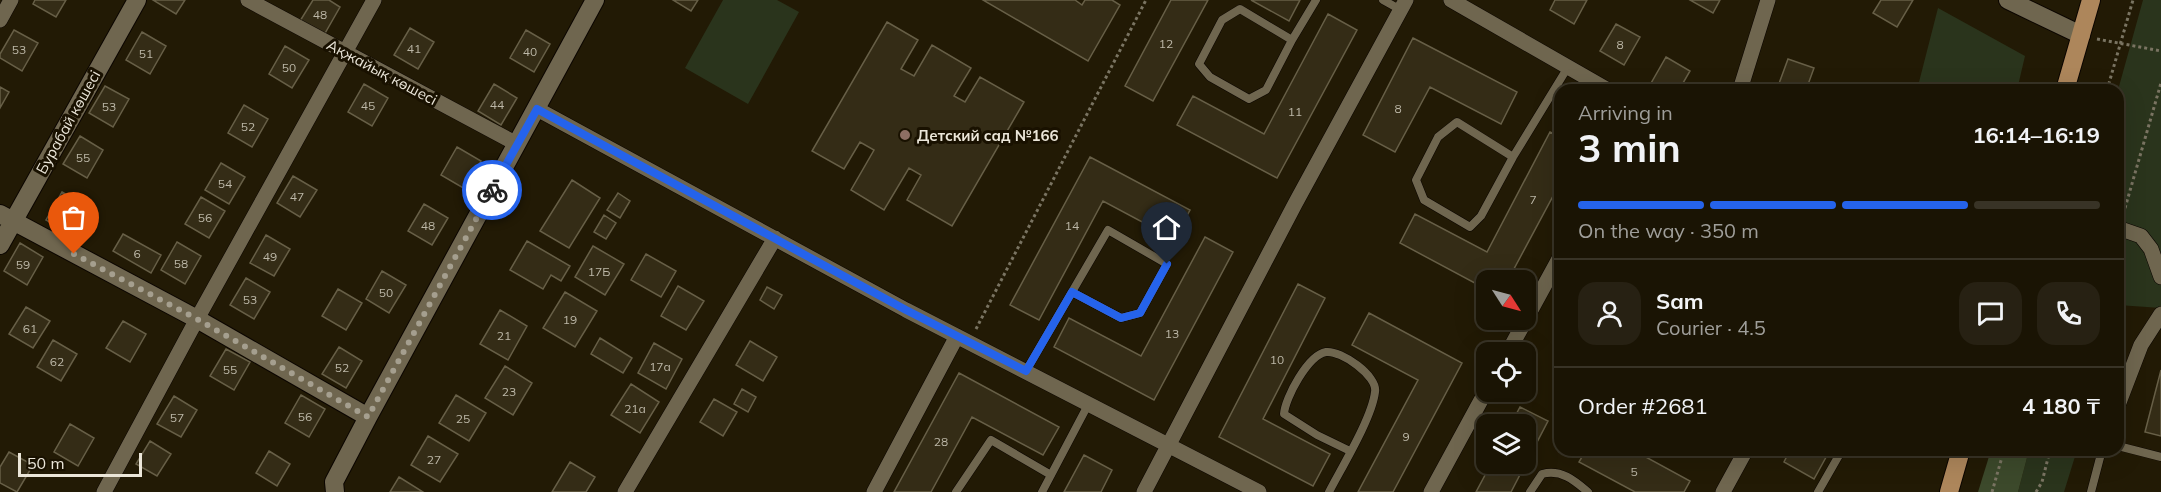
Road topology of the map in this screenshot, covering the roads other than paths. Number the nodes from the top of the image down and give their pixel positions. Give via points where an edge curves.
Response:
1 (11, 0) edge
2 (137, 0) edge
3 (248, 0) edge
4 (374, 0) edge
5 (595, 0) edge
6 (1316, 0) edge
7 (1383, 0) edge
8 (1451, 0) edge
9 (1768, 0) edge
10 (2091, 0) edge
11 (2015, 2) edge
12 (1404, 5) edge
13 (0, 20) edge
14 (2081, 35) junction
15 (1292, 40) junction
16 (346, 52) junction
17 (1568, 67) junction
18 (1558, 84) edge
19 (1598, 84) edge
20 (1742, 84) edge
21 (2067, 84) edge
22 (1554, 90) edge
23 (537, 109) junction
24 (517, 144) junction
25 (1513, 157) junction
26 (6, 217) edge
27 (2124, 230) edge
28 (775, 238) junction
29 (0, 245) edge
30 (1554, 268) edge
31 (2161, 277) edge
32 (1072, 292) junction
33 (2161, 314) edge
34 (197, 319) junction
35 (964, 339) junction
36 (1513, 342) edge
37 (1026, 371) junction
38 (2124, 389) edge
39 (1480, 402) edge
40 (1089, 403) junction
41 (368, 417) junction
42 (1170, 445) junction
43 (2124, 448) edge
44 (1350, 451) junction
45 (1743, 456) edge
46 (1839, 456) edge
47 (1959, 456) edge
48 (2100, 456) edge
49 (2161, 457) edge
50 (1051, 475) junction
51 (104, 492) edge
52 (335, 492) edge
53 (625, 492) edge
54 (874, 492) edge
55 (956, 492) edge
56 (1042, 492) edge
57 (1144, 492) edge
58 (1259, 492) edge
59 (1329, 492) edge
60 (1431, 492) edge
61 (1530, 492) edge
62 (1588, 492) edge
63 (1723, 492) edge
64 (1818, 492) edge
65 (1949, 492) edge
66 (2091, 492) edge

1 - 13 street
2 - 26 street, Бурабай көшесі
3 - 16 street, Ақжайық көшесі
4 - 16 street
5 - 23 street
6 - 15 lane
7 - 12 lane
8 - 17 street
9 - 20 street
10 - 14 main road
11 - 14 street
12 - 42 street
14 - 21 main road
15 - 15 lane via 1266,90 1249,99 1210,77 1199,64 1222,20 1240,9
16 - 24 street, Ақжайық көшесі
16 - 34 street
17 - 18 lane
17 - 19 street
22 - 25 lane
23 - 24 street
23 - 28 street
24 - 41 street
25 - 25 lane via 1481,216 1470,227 1424,200 1416,180 1438,137 1457,122
26 - 29 street, Бурабай көшесі
26 - 34 street
27 - 31 street via 2141,236 2151,249
28 - 35 street
28 - 53 street
30 - 36 street
32 - 32 lane via 1108,230 1167,264 1140,313 1121,318
32 - 37 lane
33 - 38 street via 2141,345
34 - 41 street
34 - 51 street
35 - 37 street
35 - 54 street
37 - 40 street
39 - 60 street
40 - 42 street
40 - 50 lane
41 - 52 street via 334,482
42 - 57 street
42 - 58 street
43 - 49 lane
44 - 44 lane via 1376,390 1372,379 1358,365 1326,352 1317,356 1298,378 1284,414
44 - 59 lane
45 - 63 street
46 - 64 lane
47 - 65 main road
48 - 66 lane
50 - 55 lane via 992,440
50 - 56 lane
61 - 62 lane via 1542,474 1551,472 1562,473

